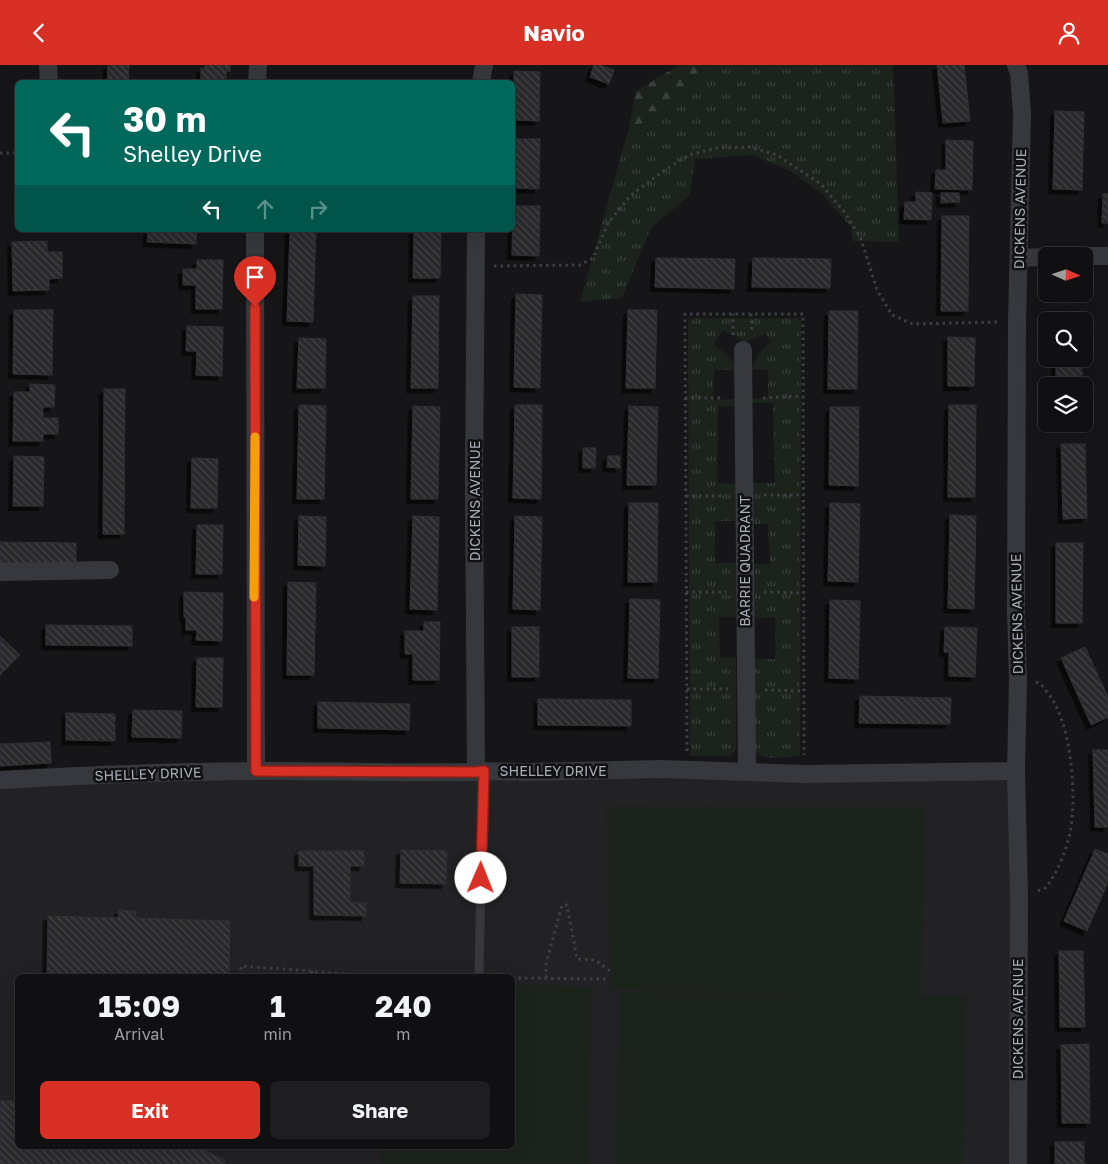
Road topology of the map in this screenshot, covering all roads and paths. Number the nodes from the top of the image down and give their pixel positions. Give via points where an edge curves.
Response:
1 (48, 65) edge
2 (258, 65) edge
3 (484, 65) edge
4 (1016, 65) edge
5 (49, 80) edge
6 (257, 80) edge
7 (482, 80) edge
8 (0, 153) edge
9 (15, 153) edge
10 (255, 232) edge
11 (476, 232) edge
12 (1108, 255) edge
13 (1093, 256) edge
14 (1038, 257) edge
15 (1018, 258) junction
16 (476, 265) junction
17 (1017, 321) junction
18 (743, 351) dead end
19 (110, 571) dead end
20 (0, 572) edge
21 (1018, 679) junction
22 (256, 771) junction
23 (747, 771) junction
24 (1016, 771) junction
25 (480, 772) junction
26 (0, 779) edge
27 (1019, 896) junction
28 (312, 971) junction
29 (610, 971) dead end
30 (240, 974) edge
31 (313, 974) edge
32 (350, 974) edge
33 (479, 974) edge
34 (515, 977) edge
35 (546, 978) junction
36 (610, 979) dead end
37 (1018, 1164) edge

1 - 5 street
2 - 6 street
3 - 7 street
4 - 15 street, DICKENS AVENUE via 1022,114
8 - 9 path
10 - 22 street
11 - 16 street, DICKENS AVENUE
12 - 13 street
14 - 15 street
15 - 17 street, DICKENS AVENUE
16 - 17 path via 580,265 593,258 608,223 631,195 665,170 689,155 717,148 750,147 777,155 821,184 846,214 861,239 877,290 892,315 913,324
16 - 25 street, DICKENS AVENUE via 474,492
17 - 21 street, DICKENS AVENUE
18 - 23 street, BARRIE QUADRANT
19 - 20 street
21 - 24 street, DICKENS AVENUE
21 - 27 path via 1040,683 1061,716 1070,754 1072,795 1070,833 1059,865 1046,887
22 - 25 street, SHELLEY DRIVE
22 - 26 street, SHELLEY DRIVE
23 - 24 street, SHELLEY DRIVE via 804,774
23 - 25 street, SHELLEY DRIVE
24 - 27 street, DICKENS AVENUE
25 - 33 lane
27 - 37 street, DICKENS AVENUE
28 - 30 path via 241,966
28 - 31 path
28 - 32 path
29 - 35 path via 595,960 577,959 567,905 562,905 546,964
34 - 35 path
35 - 36 path

